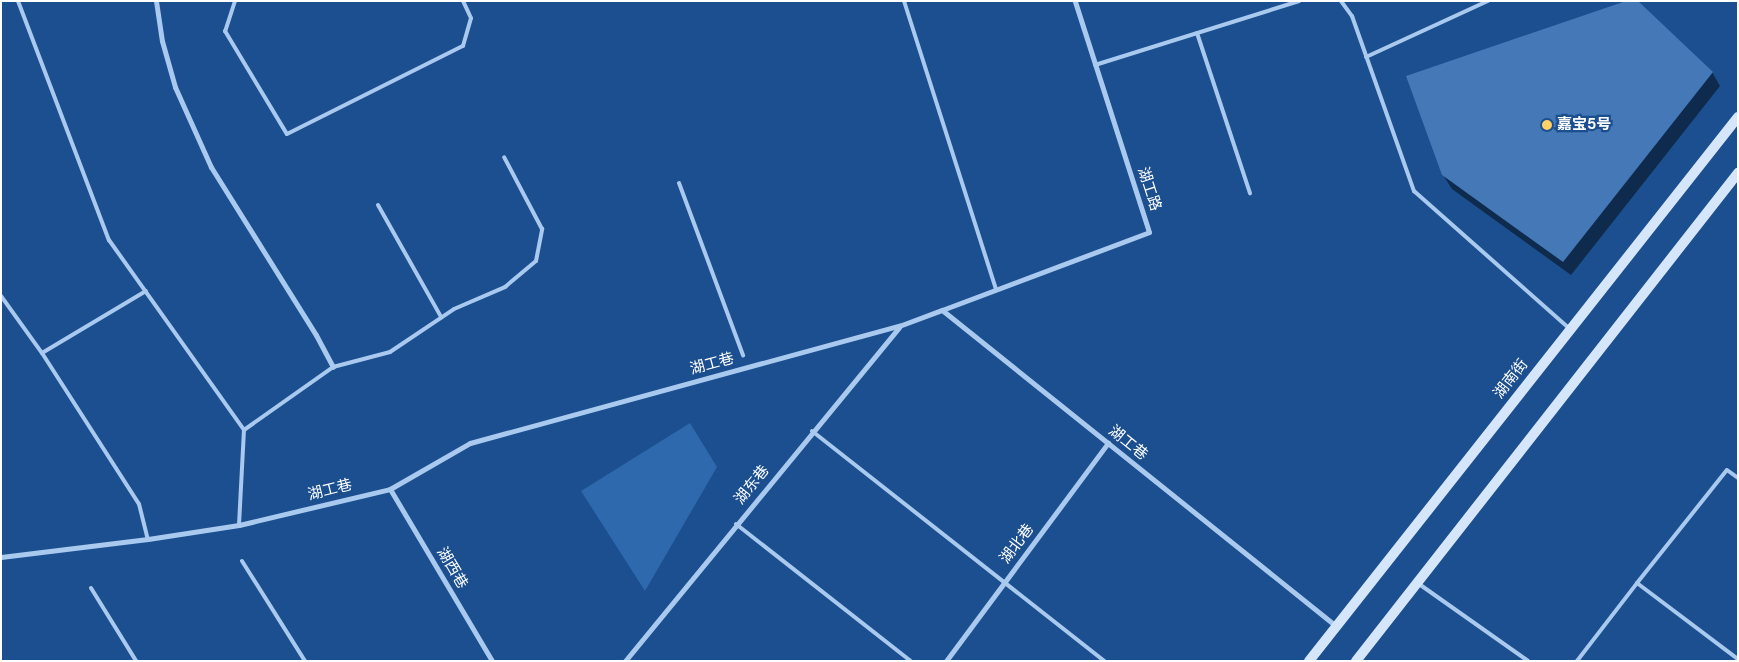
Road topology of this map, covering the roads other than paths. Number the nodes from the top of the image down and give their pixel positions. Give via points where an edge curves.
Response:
1 (18, 1) edge
2 (156, 1) edge
3 (235, 1) edge
4 (463, 1) edge
5 (904, 1) edge
6 (1075, 1) edge
7 (1299, 1) edge
8 (1341, 1) edge
9 (1488, 1) edge
10 (1197, 33) junction
11 (1366, 57) junction
12 (1095, 65) junction
13 (1738, 117) edge
14 (504, 157) dead end
15 (1738, 173) edge
16 (679, 183) dead end
17 (1250, 192) dead end
18 (378, 205) dead end
19 (996, 290) junction
20 (146, 292) junction
21 (1, 296) edge
22 (942, 310) junction
23 (441, 317) junction
24 (900, 326) junction
25 (1569, 328) junction
26 (42, 353) junction
27 (743, 356) dead end
28 (333, 367) junction
29 (244, 430) junction
30 (812, 431) junction
31 (1108, 443) junction
32 (1738, 478) edge
33 (390, 489) junction
34 (736, 524) junction
35 (238, 525) junction
36 (148, 539) junction
37 (1, 557) edge
38 (242, 561) dead end
39 (1004, 582) junction
40 (1417, 583) junction
41 (1637, 583) junction
42 (91, 588) dead end
43 (1336, 626) junction
44 (1738, 658) edge
45 (136, 661) edge
46 (305, 661) edge
47 (492, 661) edge
48 (625, 661) edge
49 (911, 661) edge
50 (946, 661) edge
51 (1104, 661) edge
52 (1309, 661) edge
53 (1356, 661) edge
54 (1528, 661) edge
55 (1577, 661) edge

1 - 20 lane via 109,240
2 - 28 street via 162,41 175,87 212,167
3 - 4 lane via 225,30 287,134 463,46 471,18
5 - 19 lane
6 - 12 street, 湖工路
7 - 10 lane
8 - 11 lane via 1352,16
9 - 11 lane
10 - 12 lane
10 - 17 lane
11 - 25 lane via 1414,192
12 - 19 street, 湖工路 via 1149,232
13 - 25 main road, 湖南街
14 - 23 lane via 542,229 536,261 505,287
15 - 40 main road
16 - 27 lane
18 - 23 lane
19 - 22 street, 湖工路
20 - 26 lane
20 - 29 lane
21 - 26 lane
22 - 24 street, 湖工巷
22 - 31 street, 湖工巷
23 - 28 lane via 390,352
24 - 30 street, 湖东巷
24 - 33 street, 湖工巷 via 470,444
25 - 43 main road, 湖南街
26 - 36 lane via 139,504
28 - 29 lane
29 - 35 lane
30 - 34 street, 湖东巷
30 - 39 lane
31 - 39 street, 湖北巷
31 - 43 street, 湖工巷
32 - 41 lane via 1728,470
33 - 35 street, 湖工巷
33 - 47 street, 湖西巷
34 - 48 street, 湖东巷
34 - 49 lane
35 - 36 street, 湖工巷
36 - 37 street, 湖工巷
38 - 46 lane
39 - 50 street, 湖北巷
39 - 51 lane
40 - 53 main road
40 - 54 lane
41 - 44 lane
41 - 55 lane
42 - 45 lane
43 - 52 main road, 湖南街

